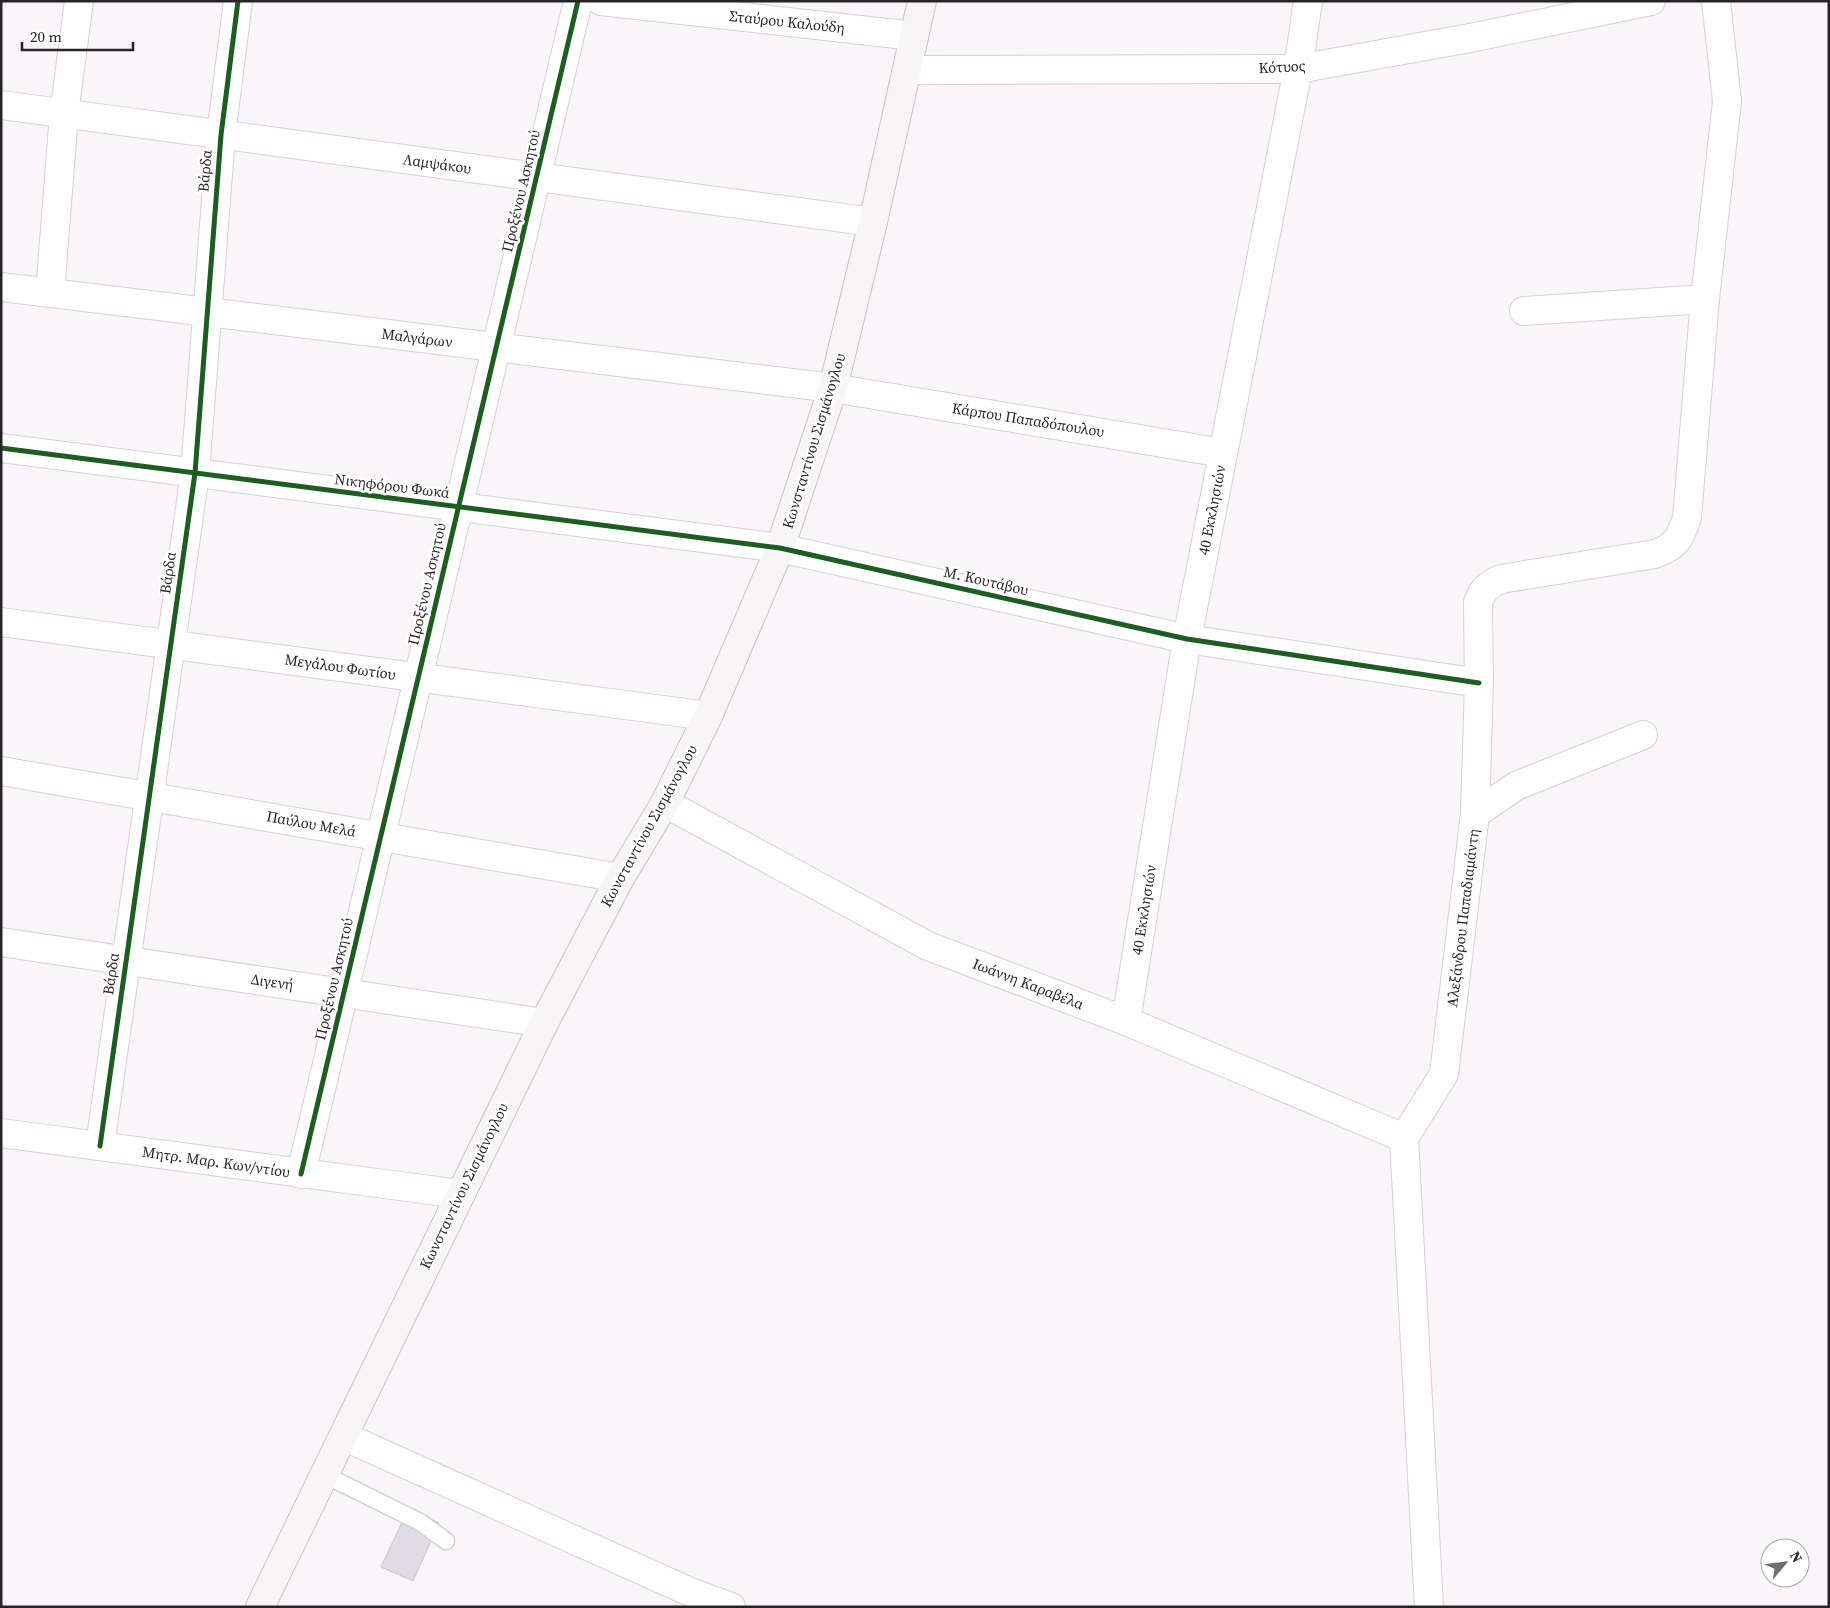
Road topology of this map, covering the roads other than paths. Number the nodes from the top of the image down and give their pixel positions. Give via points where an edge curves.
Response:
1 (78, 1) edge
2 (238, 1) edge
3 (578, 1) edge
4 (602, 1) edge
5 (922, 1) edge
6 (1308, 1) edge
7 (1651, 1) edge
8 (1716, 1) edge
9 (914, 36) junction
10 (1298, 68) junction
11 (907, 70) junction
12 (1, 105) edge
13 (64, 114) junction
14 (221, 135) junction
15 (537, 177) junction
16 (873, 222) junction
17 (1, 287) edge
18 (50, 293) junction
19 (1704, 299) junction
20 (1524, 311) dead end
21 (207, 312) junction
22 (496, 347) junction
23 (832, 388) junction
24 (1, 448) edge
25 (1223, 452) junction
26 (195, 473) junction
27 (458, 507) junction
28 (780, 548) junction
29 (1, 622) edge
30 (1187, 639) junction
31 (171, 645) junction
32 (418, 677) junction
33 (1479, 683) junction
34 (708, 716) junction
35 (1644, 735) dead end
36 (1, 771) edge
37 (149, 796) junction
38 (665, 803) junction
39 (1475, 814) junction
40 (380, 836) junction
41 (620, 878) junction
42 (1, 942) edge
43 (126, 961) junction
44 (343, 993) junction
45 (1126, 1021) junction
46 (544, 1023) junction
47 (1, 1133) edge
48 (1404, 1138) junction
49 (100, 1146) junction
50 (301, 1174) junction
51 (460, 1194) junction
52 (343, 1436) junction
53 (325, 1475) junction
54 (446, 1541) dead end
55 (260, 1607) edge
56 (731, 1607) edge
57 (1429, 1607) edge

1 - 13 street
2 - 14 street, Βάρδα
3 - 15 street, Προξένου Ασκητού
4 - 9 street, Σταύρου Καλούδη
5 - 9 main road, Κωνσταντίνου Σισμάνογλου
6 - 10 street, 40 Εκκλησιών
7 - 10 street, Κότυος via 1470,38
8 - 19 street via 1727,102
9 - 11 main road, Κωνσταντίνου Σισμάνογλου
10 - 11 street, Κότυος
10 - 25 street, 40 Εκκλησιών
11 - 16 main road, Κωνσταντίνου Σισμάνογλου
12 - 13 street, Λαμψάκου
13 - 14 street, Λαμψάκου
13 - 18 street
14 - 15 street, Λαμψάκου
14 - 21 street, Βάρδα
15 - 16 street, Λαμψάκου
15 - 22 street, Προξένου Ασκητού
16 - 23 main road, Κωνσταντίνου Σισμάνογλου
17 - 18 street, Μαλγάρων
18 - 21 street, Μαλγάρων
19 - 20 street
19 - 33 street via 1687,518 1681,536 1669,548 1655,554 1491,583 1478,602
21 - 22 street, Μαλγάρων
21 - 26 street, Βάρδα
22 - 23 street, Μαλγάρων
22 - 27 street, Προξένου Ασκητού
23 - 25 street, Κάρπου Παπαδόπουλου
23 - 28 main road, Κωνσταντίνου Σισμάνογλου
24 - 26 street, Νικηφόρου Φωκά
25 - 30 street, 40 Εκκλησιών
26 - 27 street, Νικηφόρου Φωκά
26 - 31 street, Βάρδα
27 - 28 street, Νικηφόρου Φωκά
27 - 32 street, Προξένου Ασκητού
28 - 30 street, Μ. Κουτάβου
28 - 34 main road, Κωνσταντίνου Σισμάνογλου
29 - 31 street, Μεγάλου Φωτίου
30 - 33 street, Μ. Κουτάβου
30 - 45 street, 40 Εκκλησιών
31 - 32 street, Μεγάλου Φωτίου
31 - 37 street, Βάρδα
32 - 34 street, Μεγάλου Φωτίου
32 - 40 street, Προξένου Ασκητού
33 - 39 street
34 - 38 main road, Κωνσταντίνου Σισμάνογλου
35 - 39 street, Αλεξάνδρου Παπαδιαμάντη via 1516,786
36 - 37 street, Παύλου Μελά
37 - 40 street, Παύλου Μελά
37 - 43 street, Βάρδα
38 - 41 main road, Κωνσταντίνου Σισμάνογλου
38 - 45 street, Ιωάννη Καραβέλα via 928,946
39 - 48 street, Αλεξάνδρου Παπαδιαμάντη via 1444,1074
40 - 41 street, Παύλου Μελά
40 - 44 street, Προξένου Ασκητού
41 - 46 main road, Κωνσταντίνου Σισμάνογλου
42 - 43 street, Διγενή
43 - 44 street, Διγενή
43 - 49 street, Βάρδα
44 - 46 street, Διγενή
44 - 50 street, Προξένου Ασκητού
45 - 48 street, Ιωάννη Καραβέλα
46 - 51 main road, Κωνσταντίνου Σισμάνογλου
47 - 49 street, Μητρ. Μαρ. Κων/ντίου
48 - 57 street
49 - 50 street, Μητρ. Μαρ. Κων/ντίου
50 - 51 street, Μητρ. Μαρ. Κων/ντίου
51 - 52 main road, Κωνσταντίνου Σισμάνογλου
52 - 53 main road, Κωνσταντίνου Σισμάνογλου
52 - 56 street via 688,1591
53 - 54 lane via 420,1522
53 - 55 main road, Κωνσταντίνου Σισμάνογλου

